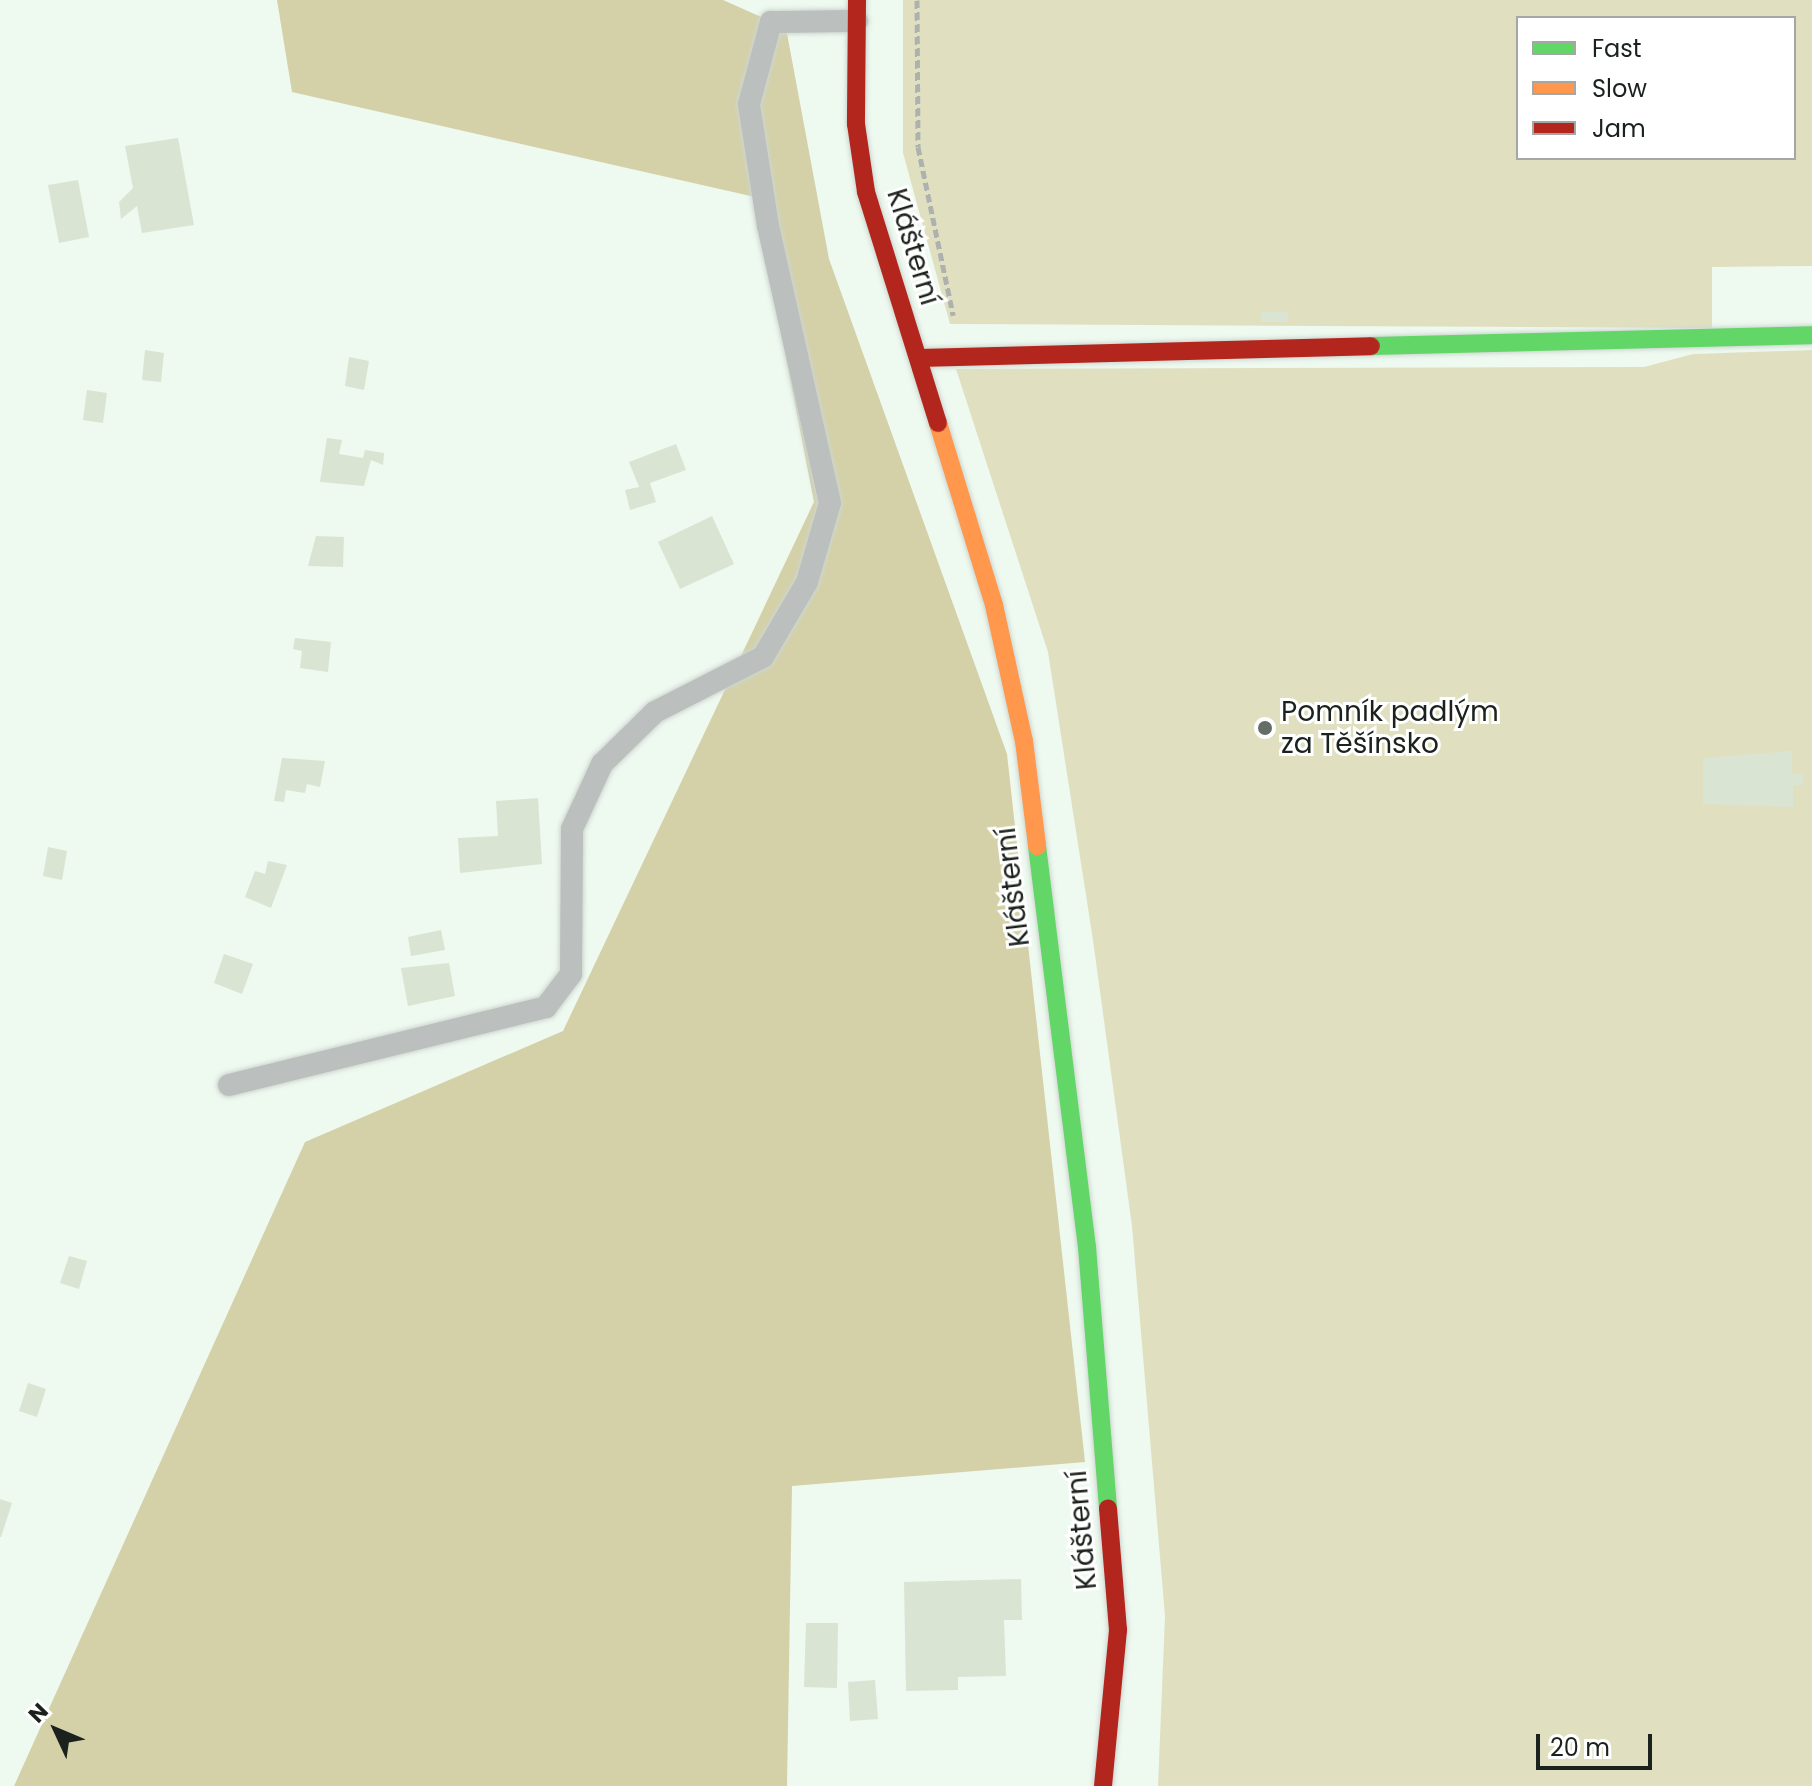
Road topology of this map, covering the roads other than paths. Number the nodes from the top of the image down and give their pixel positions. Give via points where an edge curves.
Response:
1 (857, 10) edge
2 (1812, 335) edge
3 (919, 358) junction
4 (229, 1085) dead end
5 (1103, 1786) edge

1 - 3 street, Klášterní via 856,124 866,192
1 - 4 lane via 771,22 749,104 768,226 830,503 807,582 763,657 655,712 602,764 572,829 571,974 546,1007
2 - 3 street
3 - 5 street, Klášterní via 994,605 1024,741 1087,1247 1116,1598 1118,1630

